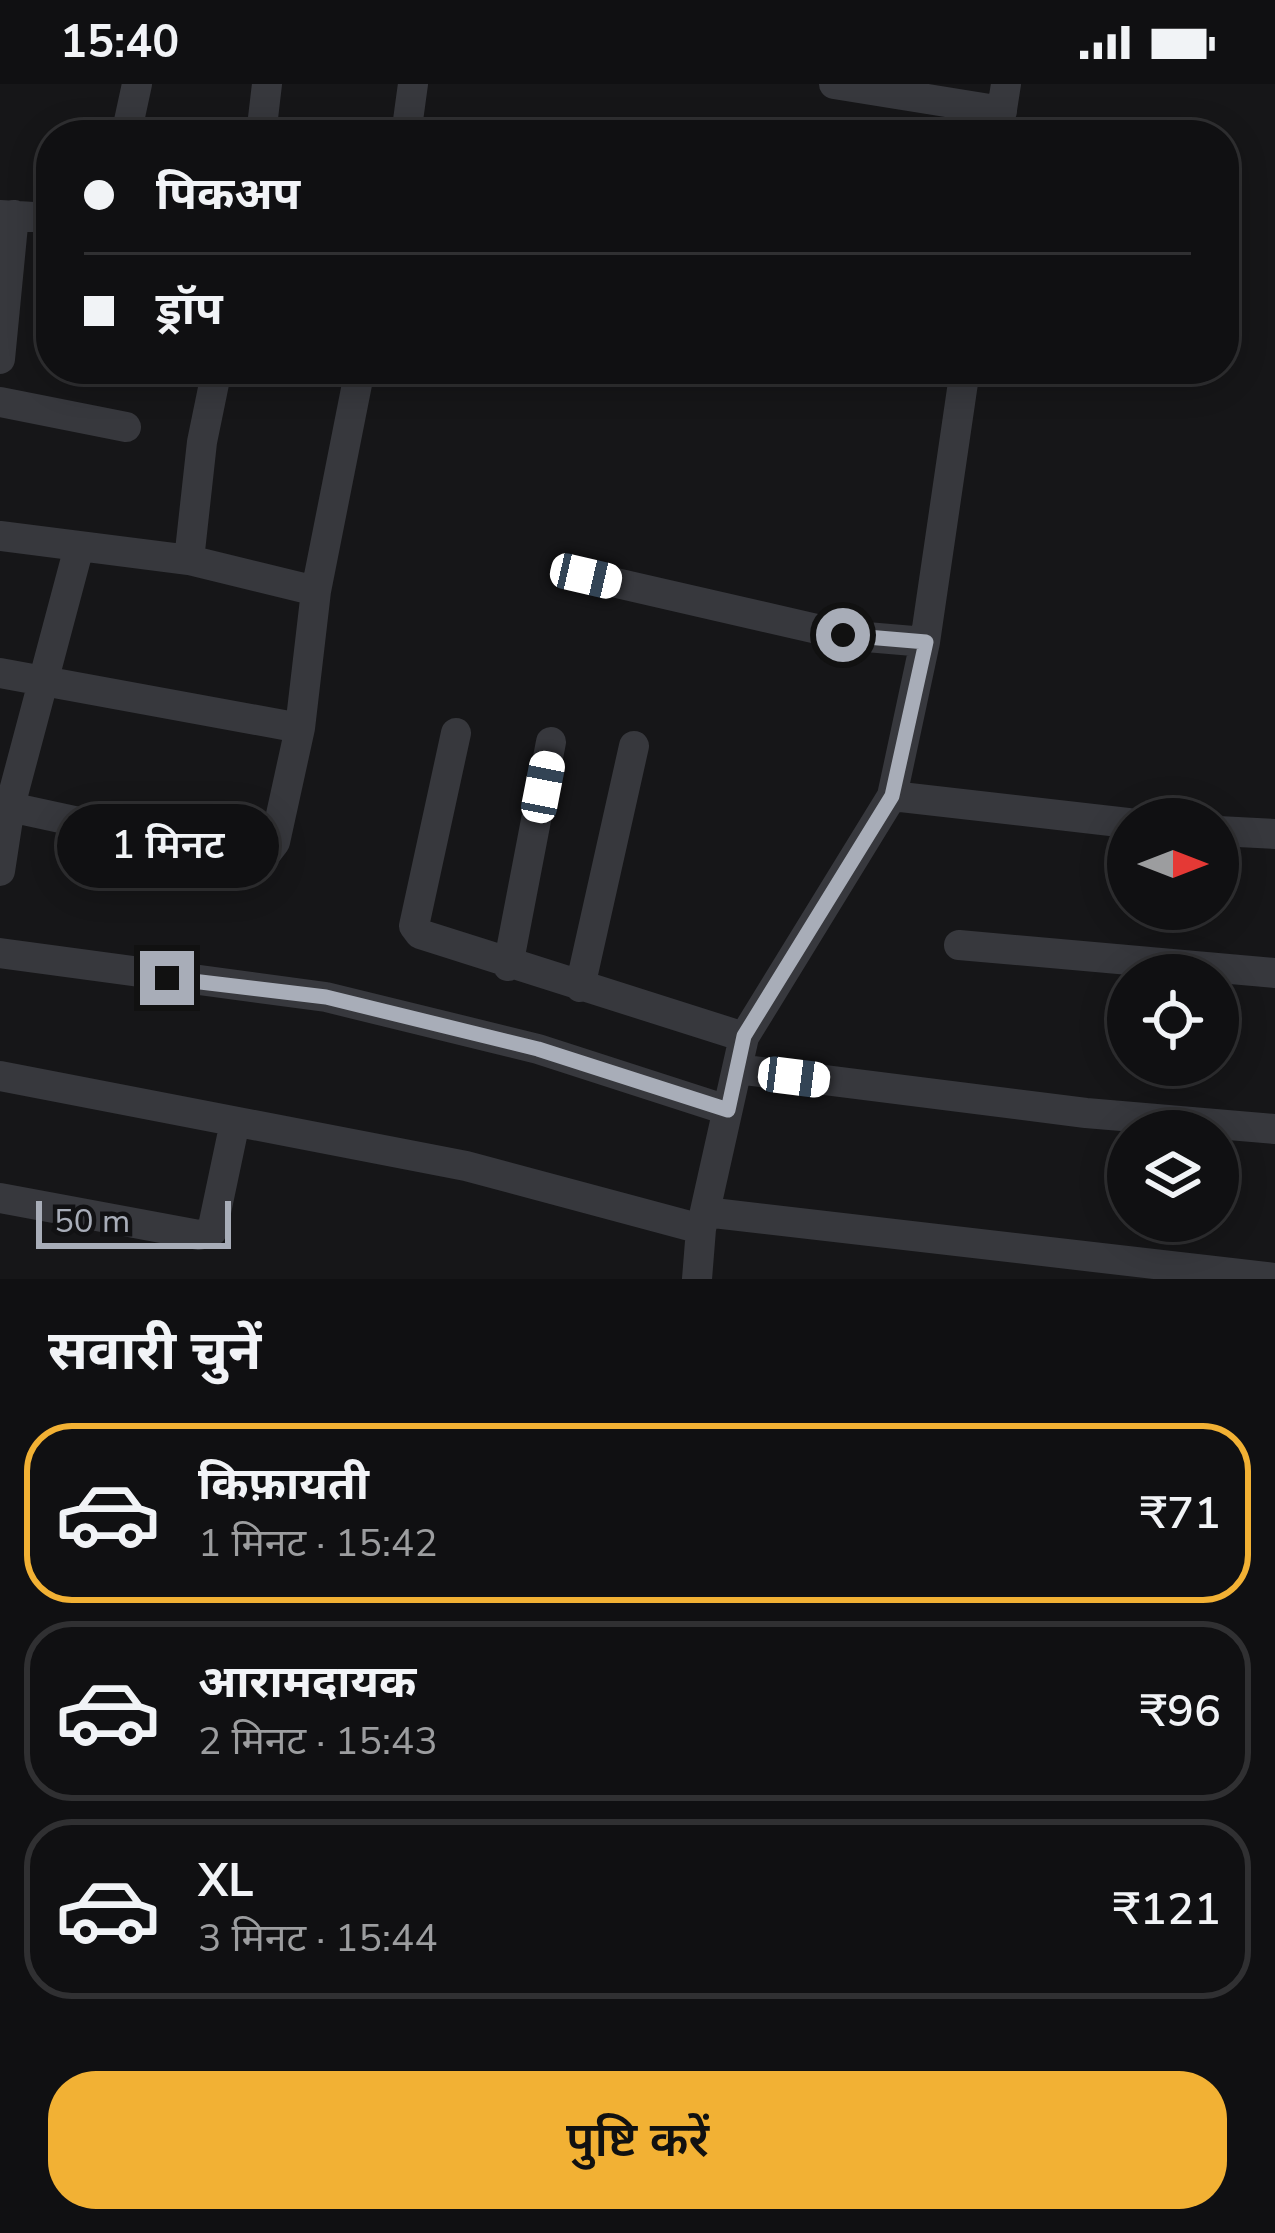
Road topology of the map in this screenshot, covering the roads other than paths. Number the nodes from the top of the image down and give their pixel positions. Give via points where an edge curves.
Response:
1 (137, 84) edge
2 (267, 84) edge
3 (413, 84) edge
4 (834, 84) edge
5 (1002, 110) edge
6 (129, 120) edge
7 (263, 120) edge
8 (408, 120) edge
9 (7, 215) edge
10 (0, 359) edge
11 (214, 384) edge
12 (357, 384) edge
13 (963, 384) edge
14 (0, 402) edge
15 (126, 427) dead end
16 (0, 536) edge
17 (79, 547) junction
18 (189, 560) junction
19 (586, 576) dead end
20 (316, 591) junction
21 (926, 642) junction
22 (0, 673) edge
23 (41, 681) junction
24 (300, 728) junction
25 (456, 733) dead end
26 (551, 742) dead end
27 (634, 746) dead end
28 (892, 796) junction
29 (5, 806) edge
30 (1107, 821) edge
31 (1239, 832) edge
32 (1275, 834) edge
33 (0, 871) edge
34 (959, 945) dead end
35 (0, 953) edge
36 (508, 966) junction
37 (1275, 973) edge
38 (580, 987) junction
39 (744, 1036) junction
40 (737, 1069) junction
41 (0, 1076) edge
42 (728, 1110) junction
43 (235, 1122) junction
44 (1275, 1129) edge
45 (0, 1198) edge
46 (703, 1220) junction
47 (1275, 1277) edge
48 (697, 1279) edge

1 - 6 street
2 - 7 street
3 - 8 street
4 - 5 street
9 - 10 street
11 - 18 street
12 - 20 street
13 - 21 street
14 - 15 street
16 - 17 street
17 - 18 street
17 - 23 street
18 - 20 street
19 - 21 street via 843,635
20 - 24 street
21 - 28 street
22 - 23 street
23 - 24 street
23 - 29 street
24 - 29 street via 275,842 265,855
25 - 36 street via 414,926 427,940
26 - 36 street
27 - 38 street
28 - 30 street
28 - 39 street
29 - 33 street
31 - 32 street
34 - 37 street
35 - 42 street via 326,997 538,1049
36 - 38 street
38 - 39 street
39 - 40 street
40 - 42 street
40 - 44 street
41 - 43 street
42 - 46 street
43 - 45 street via 212,1231
43 - 46 street
46 - 47 street
46 - 48 street

